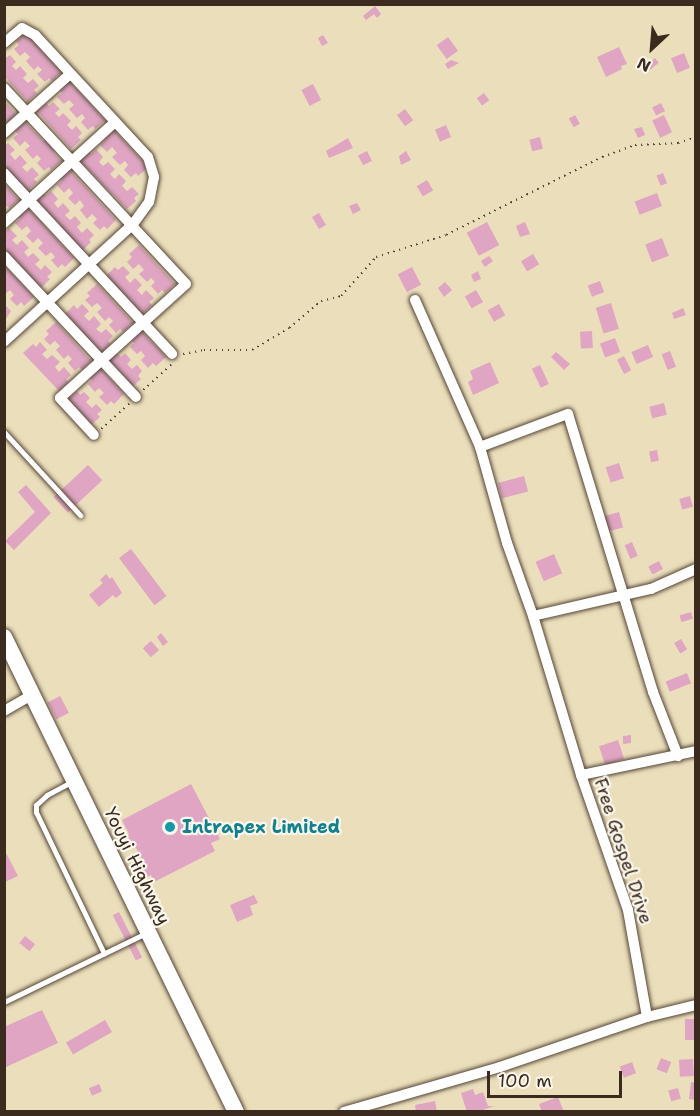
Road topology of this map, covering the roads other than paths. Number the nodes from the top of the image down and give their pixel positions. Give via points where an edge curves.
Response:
1 (4, 44) edge
2 (70, 74) junction
3 (4, 88) edge
4 (28, 112) junction
5 (115, 122) junction
6 (4, 134) edge
7 (73, 161) junction
8 (4, 173) edge
9 (30, 200) junction
10 (4, 223) edge
11 (132, 225) junction
12 (4, 256) edge
13 (89, 264) junction
14 (415, 300) dead end
15 (47, 302) junction
16 (143, 323) junction
17 (4, 342) edge
18 (172, 354) road end
19 (101, 361) junction
20 (136, 397) dead end
21 (4, 432) edge
22 (94, 435) dead end
23 (480, 447) junction
24 (80, 515) dead end
25 (696, 569) edge
26 (624, 597) junction
27 (534, 616) junction
28 (4, 637) edge
29 (32, 695) junction
30 (4, 711) edge
31 (696, 751) edge
32 (678, 756) junction
33 (581, 775) junction
34 (73, 781) junction
35 (147, 933) junction
36 (104, 954) junction
37 (4, 1002) edge
38 (696, 1005) edge
39 (647, 1017) junction
40 (236, 1112) edge
41 (344, 1112) edge

1 - 2 street via 22,28 35,34
2 - 4 street
2 - 5 street
3 - 4 street
4 - 6 street
4 - 7 street
5 - 7 street
5 - 11 street via 148,157 154,177 148,202
7 - 9 street
7 - 11 street
8 - 9 street
9 - 10 street
9 - 13 street
11 - 13 street
11 - 16 street via 186,284
12 - 15 street
13 - 15 street
13 - 16 street
14 - 23 street
15 - 17 street
15 - 19 street
16 - 18 street
16 - 19 street
19 - 20 street
19 - 22 street via 60,398
21 - 24 lane
23 - 26 street via 568,414
23 - 27 street via 507,543
25 - 26 street
26 - 27 street
26 - 32 street via 653,693
27 - 33 street
28 - 29 main road, Youyi Highway
29 - 30 street
29 - 34 main road, Youyi Highway
31 - 32 street, Free Gospel Drive
32 - 33 street, Free Gospel Drive
33 - 39 street, Free Gospel Drive via 628,910
34 - 35 main road, Youyi Highway
34 - 36 lane via 47,795 36,805 36,812
35 - 36 lane
35 - 40 main road, Youyi Highway
36 - 37 lane
38 - 39 street
39 - 41 street via 500,1067

